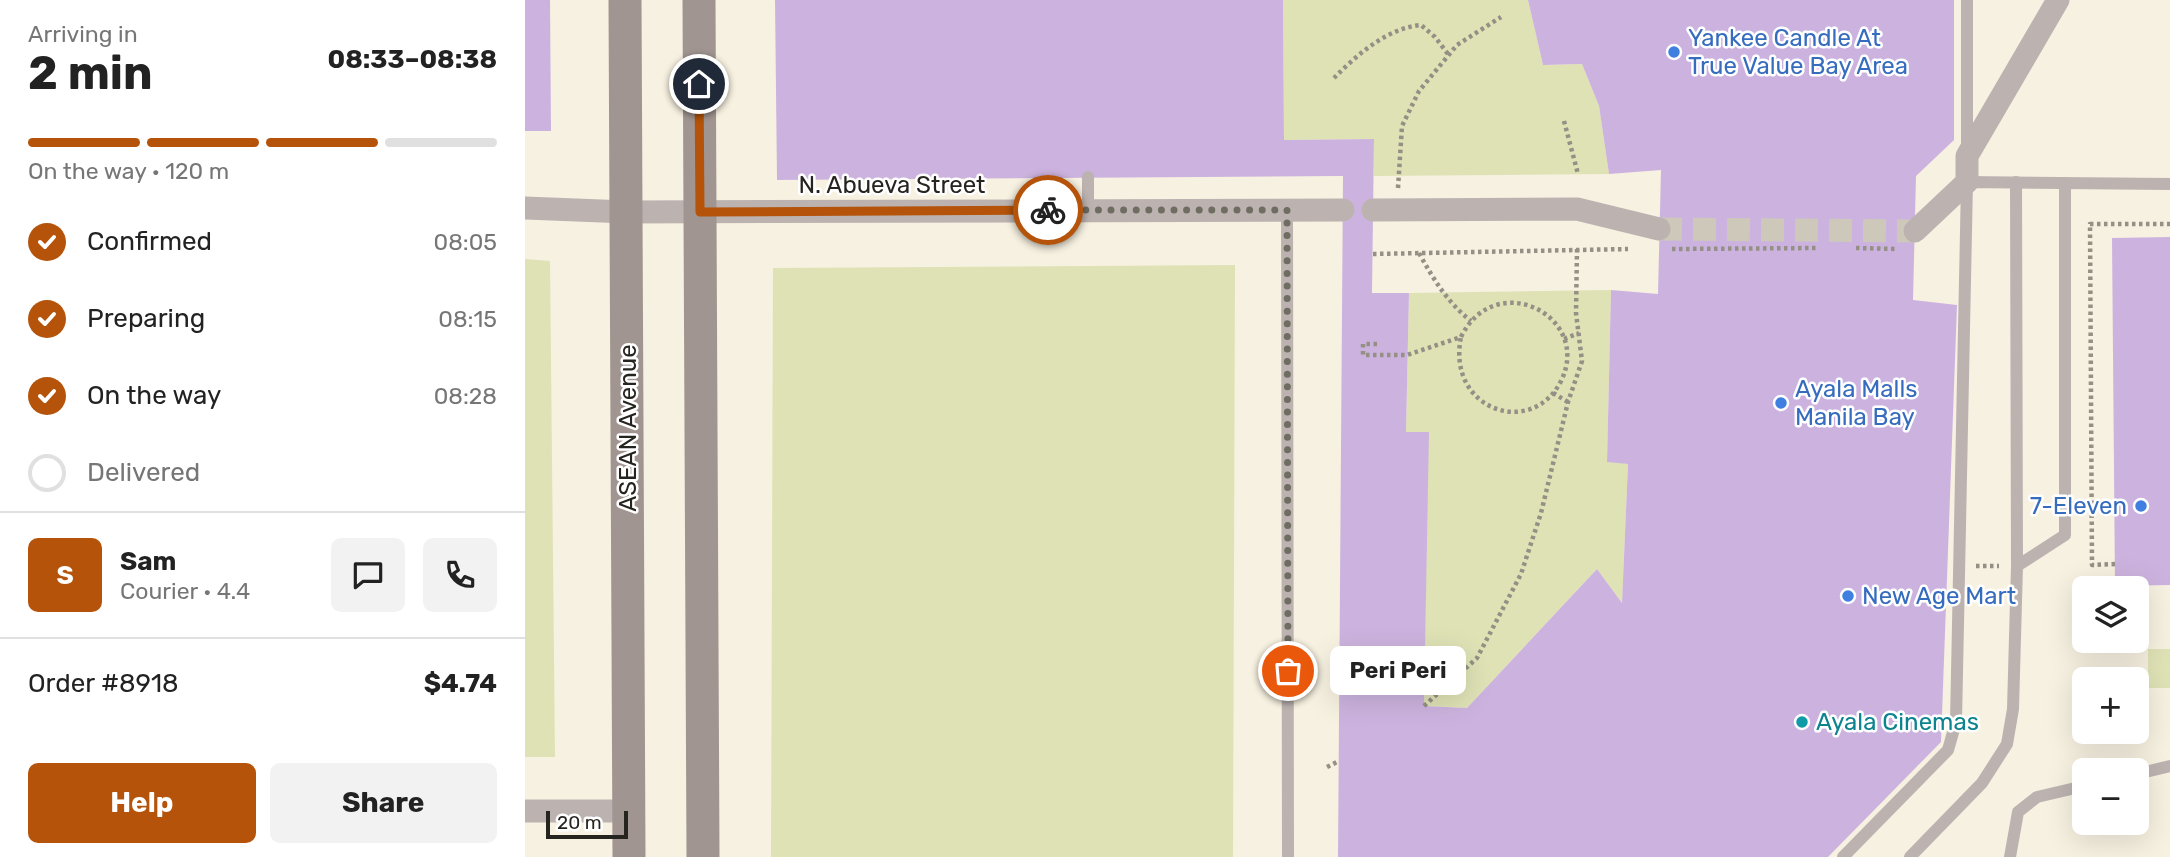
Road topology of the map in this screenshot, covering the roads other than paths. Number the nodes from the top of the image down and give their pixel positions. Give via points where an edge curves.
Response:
1 (625, 0) edge
2 (699, 0) edge
3 (1967, 0) edge
4 (2058, 0) edge
5 (1967, 156) junction
6 (1088, 177) dead end
7 (1968, 182) junction
8 (2016, 182) junction
9 (2065, 183) junction
10 (2170, 184) edge
11 (525, 208) edge
12 (1088, 210) junction
13 (1287, 210) junction
14 (1343, 210) dead end
15 (1373, 210) dead end
16 (627, 212) junction
17 (700, 212) junction
18 (1915, 232) tunnel mouth
19 (1665, 239) tunnel mouth
20 (2017, 566) junction
21 (2170, 766) edge
22 (2149, 771) edge
23 (2072, 789) edge
24 (525, 811) edge
25 (628, 811) junction
26 (629, 857) edge
27 (703, 857) edge
28 (1288, 857) edge
29 (1843, 857) edge
30 (1910, 857) edge
31 (2010, 857) edge

1 - 16 street, ASEAN Avenue
2 - 17 street
3 - 5 lane
4 - 5 street
5 - 7 street
6 - 12 lane
7 - 8 lane
7 - 18 street
7 - 29 lane via 1956,722 1948,750
8 - 9 lane
8 - 20 lane
9 - 10 lane
9 - 20 lane via 2065,535
11 - 16 street, N. Abueva Street
12 - 13 street, N. Abueva Street
12 - 17 street, N. Abueva Street
13 - 14 street, N. Abueva Street
13 - 28 lane
15 - 19 street via 1577,209
16 - 17 street, N. Abueva Street
16 - 25 street, ASEAN Avenue
17 - 27 street
20 - 30 lane via 2013,709 2007,744 1982,783
21 - 22 lane
23 - 31 lane via 2037,797 2018,812
24 - 25 street
25 - 26 street, ASEAN Avenue

